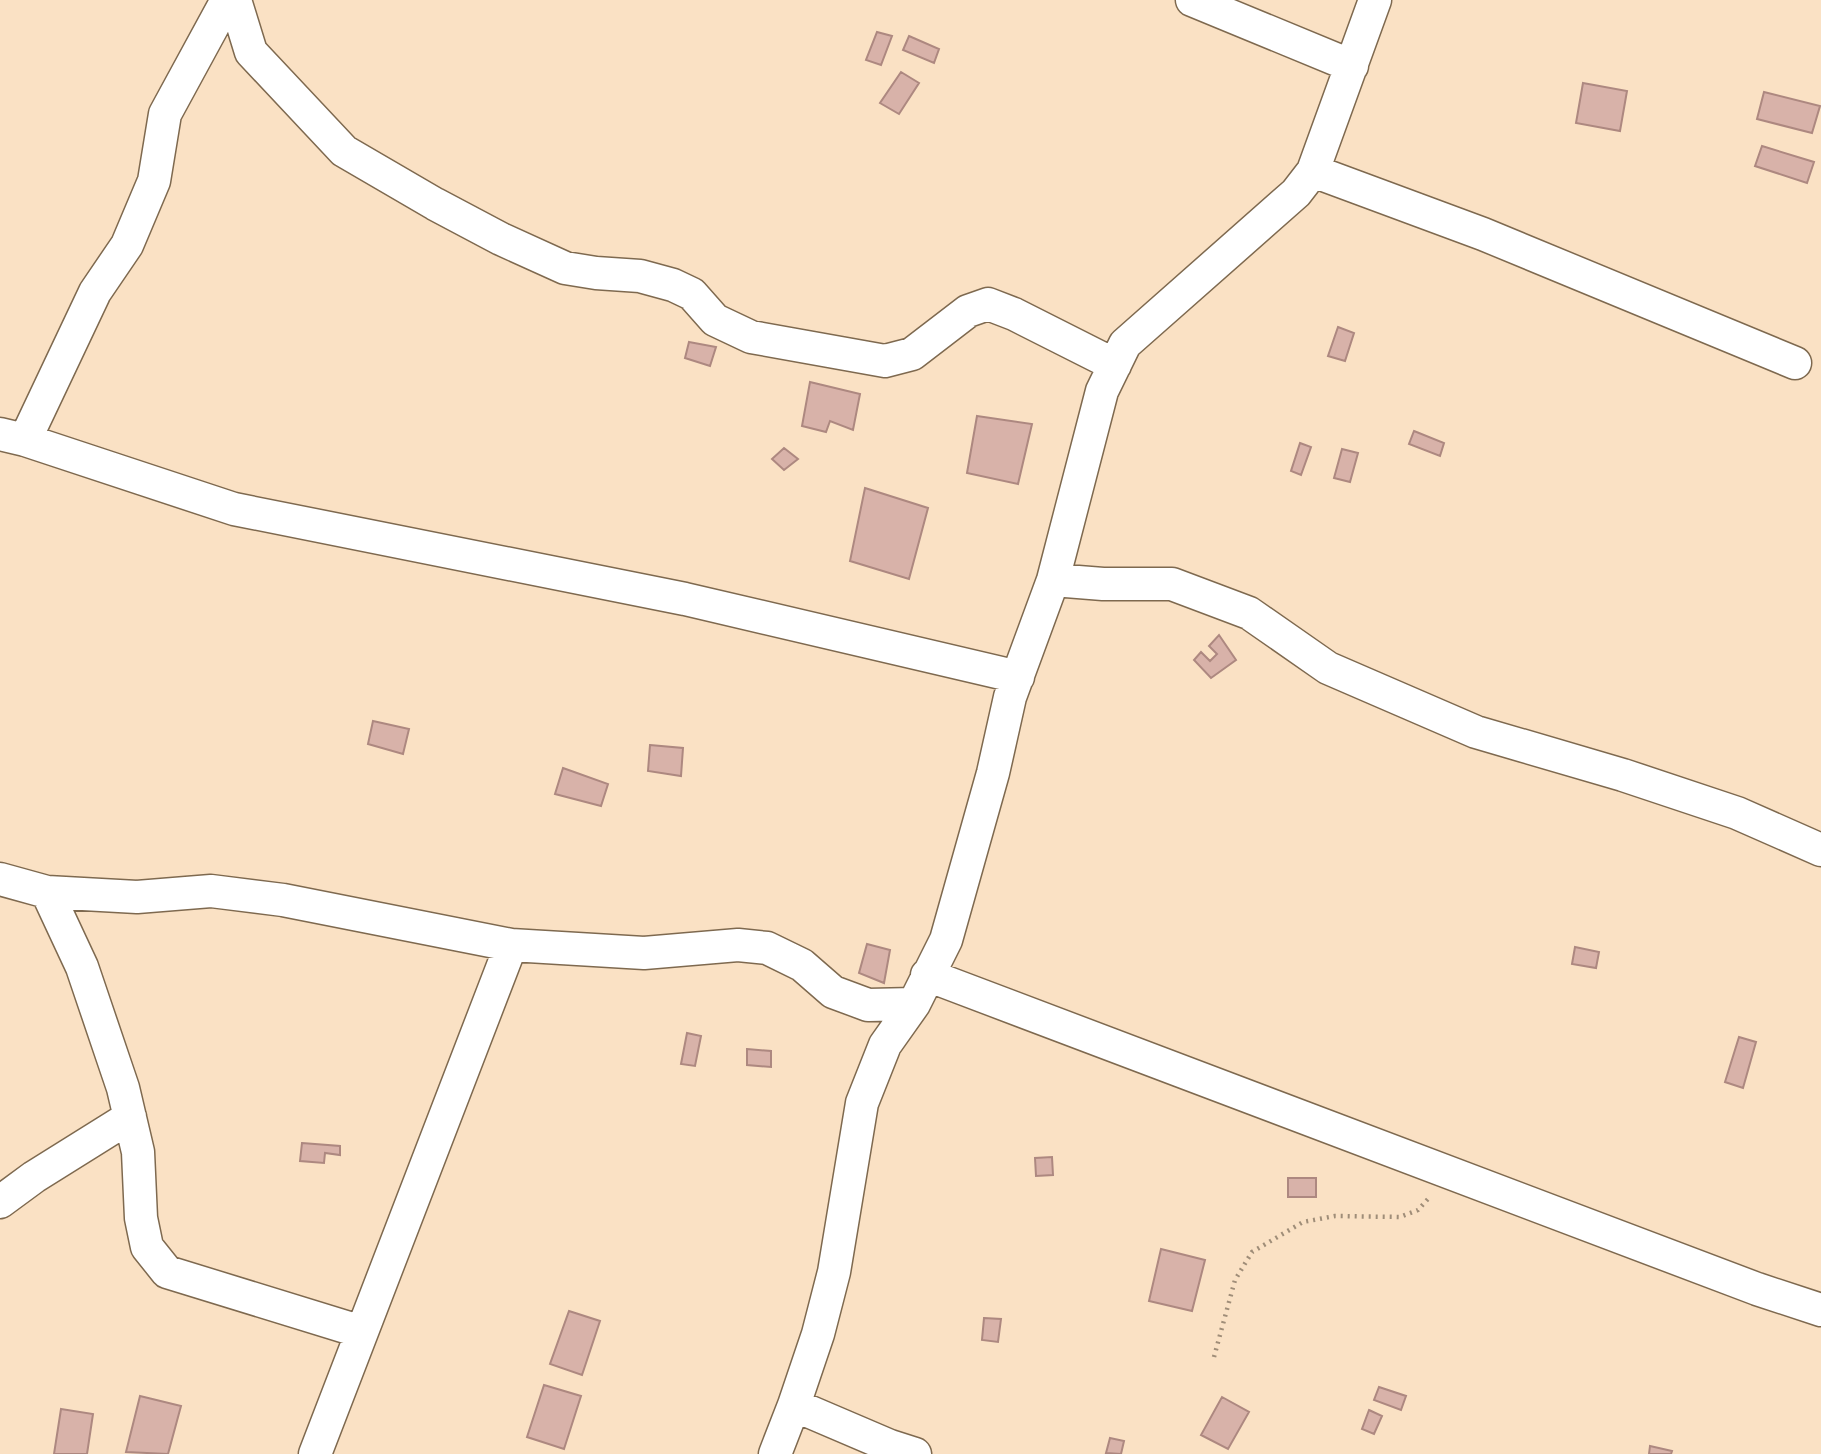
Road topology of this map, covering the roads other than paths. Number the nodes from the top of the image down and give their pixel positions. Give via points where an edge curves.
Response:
1 (227, 0) edge
2 (234, 0) edge
3 (1192, 0) edge
4 (1375, 0) edge
5 (1352, 66) junction
6 (1313, 171) junction
7 (1795, 363) dead end
8 (1115, 365) junction
9 (13, 437) edge
10 (1053, 580) junction
11 (1018, 677) junction
12 (1821, 850) edge
13 (0, 879) edge
14 (47, 892) junction
15 (511, 945) junction
16 (927, 975) junction
17 (914, 1004) junction
18 (130, 1116) junction
19 (0, 1202) edge
20 (1821, 1310) edge
21 (362, 1332) junction
22 (794, 1405) junction
23 (315, 1454) edge
24 (775, 1454) edge
25 (915, 1454) edge

1 - 9 street via 165,114 154,181 127,245 95,292
2 - 8 street via 251,52 344,151 435,204 565,268 640,276 673,285 692,294 715,320 751,337 885,361 912,354 968,311 988,304
3 - 5 street
4 - 5 street
5 - 6 street
6 - 7 street via 1483,234
6 - 8 street via 1296,193 1125,344
8 - 10 street via 1102,391
9 - 11 street via 234,509 685,599
10 - 11 street
10 - 12 street via 1172,584 1249,613 1328,668 1476,732 1737,813
11 - 16 street via 961,892 946,940
13 - 14 street
14 - 15 street via 137,897 211,891 283,900
14 - 18 street via 82,967
15 - 17 street via 644,953 706,946 767,948 802,965 833,992 868,1005
15 - 21 street
16 - 17 street
16 - 20 street
17 - 22 street via 885,1045 862,1103 834,1272
18 - 19 street
18 - 21 street via 147,1247 167,1272
21 - 23 street
22 - 24 street
22 - 25 street

